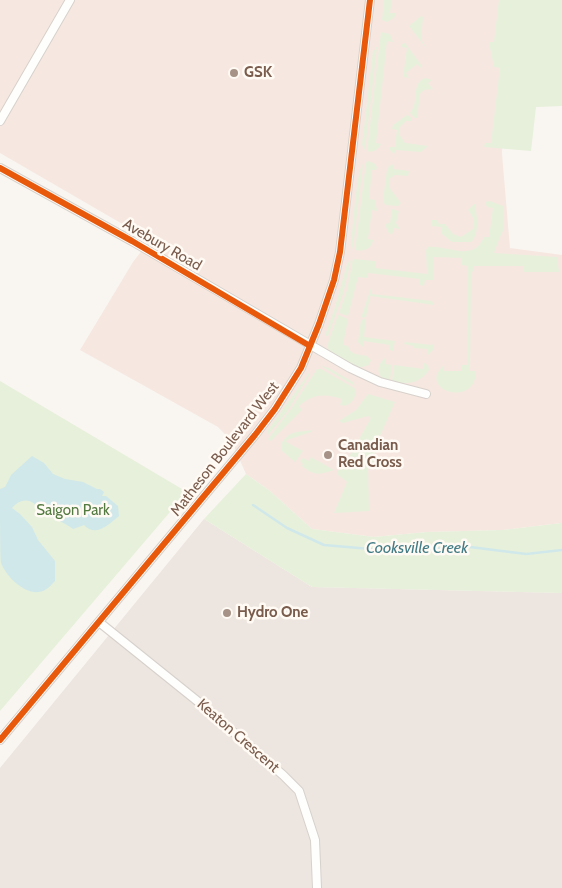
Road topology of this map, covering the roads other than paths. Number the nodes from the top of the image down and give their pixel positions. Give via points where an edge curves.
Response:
1 (70, 0) edge
2 (370, 0) edge
3 (0, 122) edge
4 (0, 168) edge
5 (310, 346) junction
6 (426, 394) dead end
7 (99, 622) junction
8 (0, 739) edge
9 (317, 888) edge

1 - 3 street
2 - 5 street, Matheson Boulevard West via 340,252 327,302
4 - 5 street, Avebury Road
5 - 6 street, Avebury Road via 380,382
5 - 7 street, Matheson Boulevard West via 301,368 275,409
7 - 8 street, Matheson Boulevard West
7 - 9 street, Keaton Crescent via 201,704 284,775 298,791 315,840

